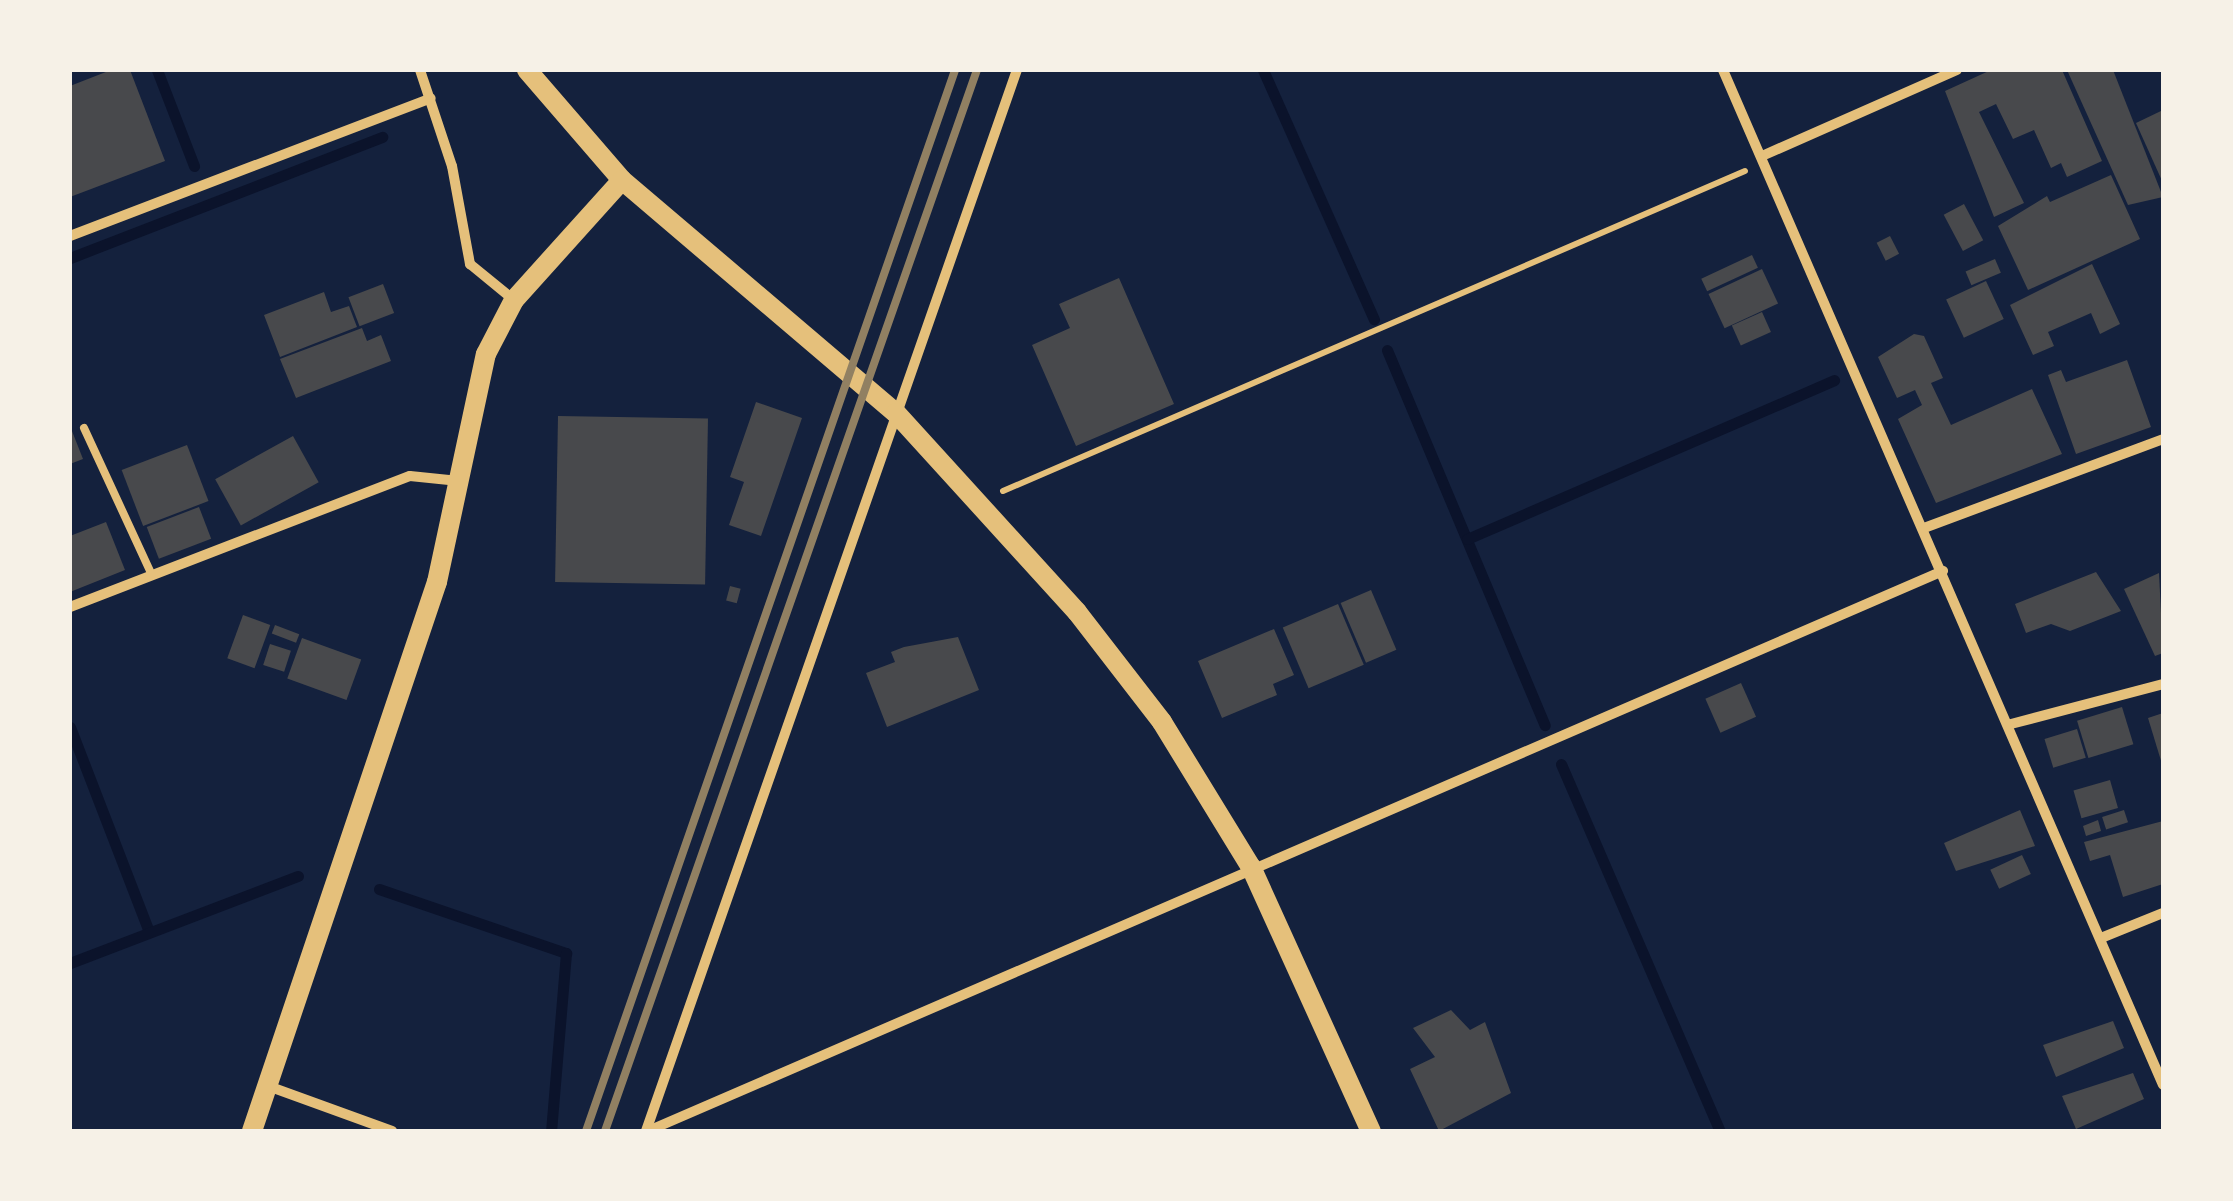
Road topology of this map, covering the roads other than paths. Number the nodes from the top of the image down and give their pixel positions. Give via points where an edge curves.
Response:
1 (420, 70) edge
2 (527, 70) edge
3 (1017, 70) edge
4 (1723, 70) edge
5 (1957, 70) edge
6 (431, 98) junction
7 (1763, 160) junction
8 (622, 180) junction
9 (70, 236) edge
10 (514, 300) junction
11 (896, 414) junction
12 (84, 428) dead end
13 (2163, 439) edge
14 (460, 481) junction
15 (1924, 528) junction
16 (1943, 570) junction
17 (152, 575) junction
18 (70, 606) edge
19 (2163, 684) edge
20 (2011, 724) junction
21 (1251, 867) junction
22 (2163, 914) edge
23 (2101, 938) junction
24 (2163, 1084) edge
25 (268, 1086) junction
26 (252, 1131) edge
27 (392, 1131) edge
28 (647, 1131) edge
29 (1370, 1131) edge

1 - 6 street
2 - 8 main road
3 - 11 street
4 - 7 street
5 - 7 street
6 - 9 street
6 - 10 street via 470,264
7 - 15 street
8 - 10 main road
8 - 11 main road
10 - 14 main road via 486,354
11 - 21 main road via 978,501 1162,722
11 - 28 street
12 - 17 lane
13 - 15 street
14 - 17 street via 410,476
14 - 25 main road via 419,642
15 - 16 street
16 - 20 street
16 - 21 street
17 - 18 street
19 - 20 street
20 - 23 street
21 - 28 street
21 - 29 main road
22 - 23 street
23 - 24 street
25 - 26 main road
25 - 27 street

